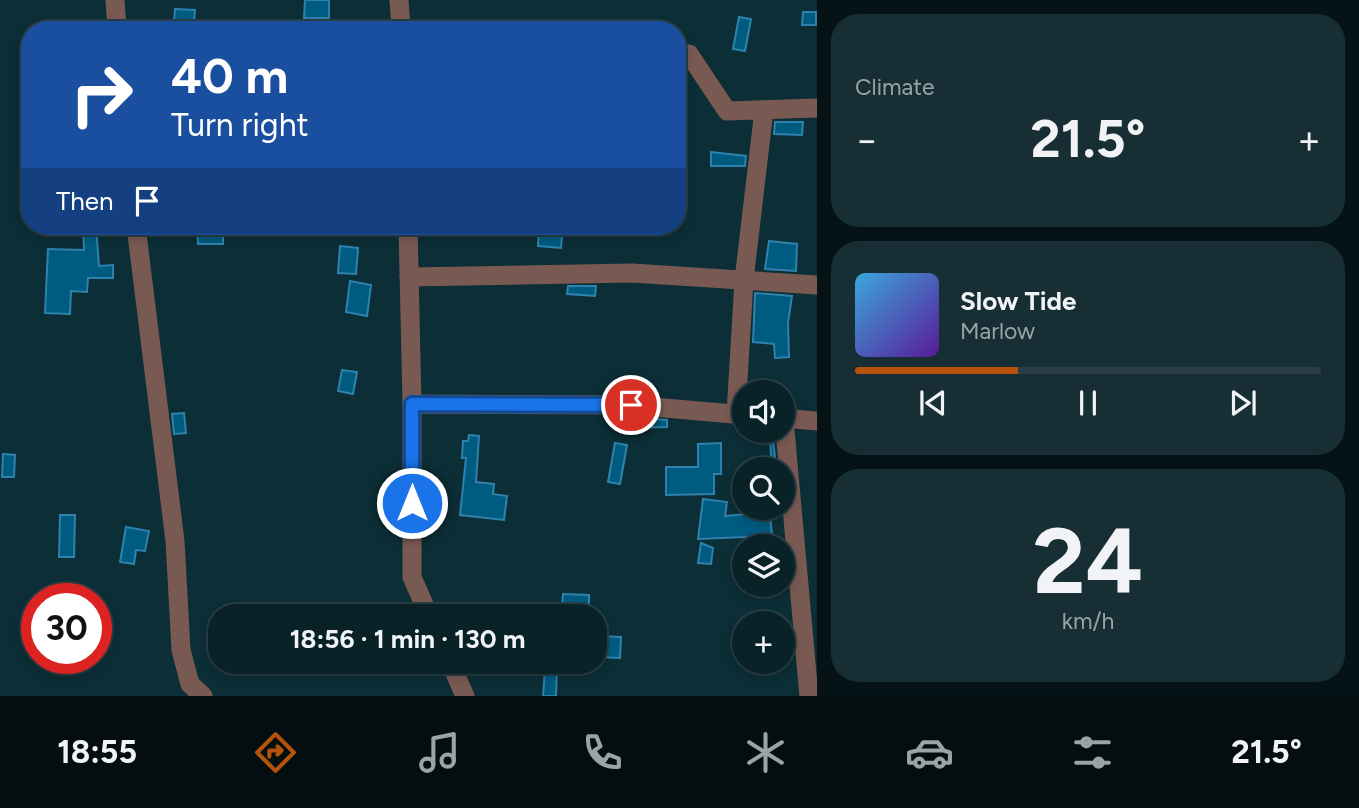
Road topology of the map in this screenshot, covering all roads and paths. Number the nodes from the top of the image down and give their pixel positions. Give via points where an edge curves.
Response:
1 (115, 0) edge
2 (399, 0) edge
3 (116, 21) edge
4 (400, 21) edge
5 (686, 54) edge
6 (817, 108) edge
7 (764, 110) junction
8 (137, 235) edge
9 (408, 235) edge
10 (410, 276) junction
11 (744, 280) junction
12 (817, 285) edge
13 (741, 380) edge
14 (412, 404) junction
15 (732, 414) edge
16 (795, 420) edge
17 (817, 422) edge
18 (785, 443) edge
19 (424, 604) edge
20 (455, 674) edge
21 (203, 696) edge
22 (465, 696) edge
23 (809, 696) edge

1 - 3 street
2 - 4 street
5 - 7 street via 727,111
6 - 7 street
7 - 11 street
8 - 21 street via 175,541 181,650 190,684
9 - 10 street
10 - 11 street via 632,273
10 - 14 street
11 - 12 street
11 - 13 street
14 - 15 street via 631,405
14 - 19 street via 412,577
16 - 17 street
18 - 23 street
20 - 22 street

